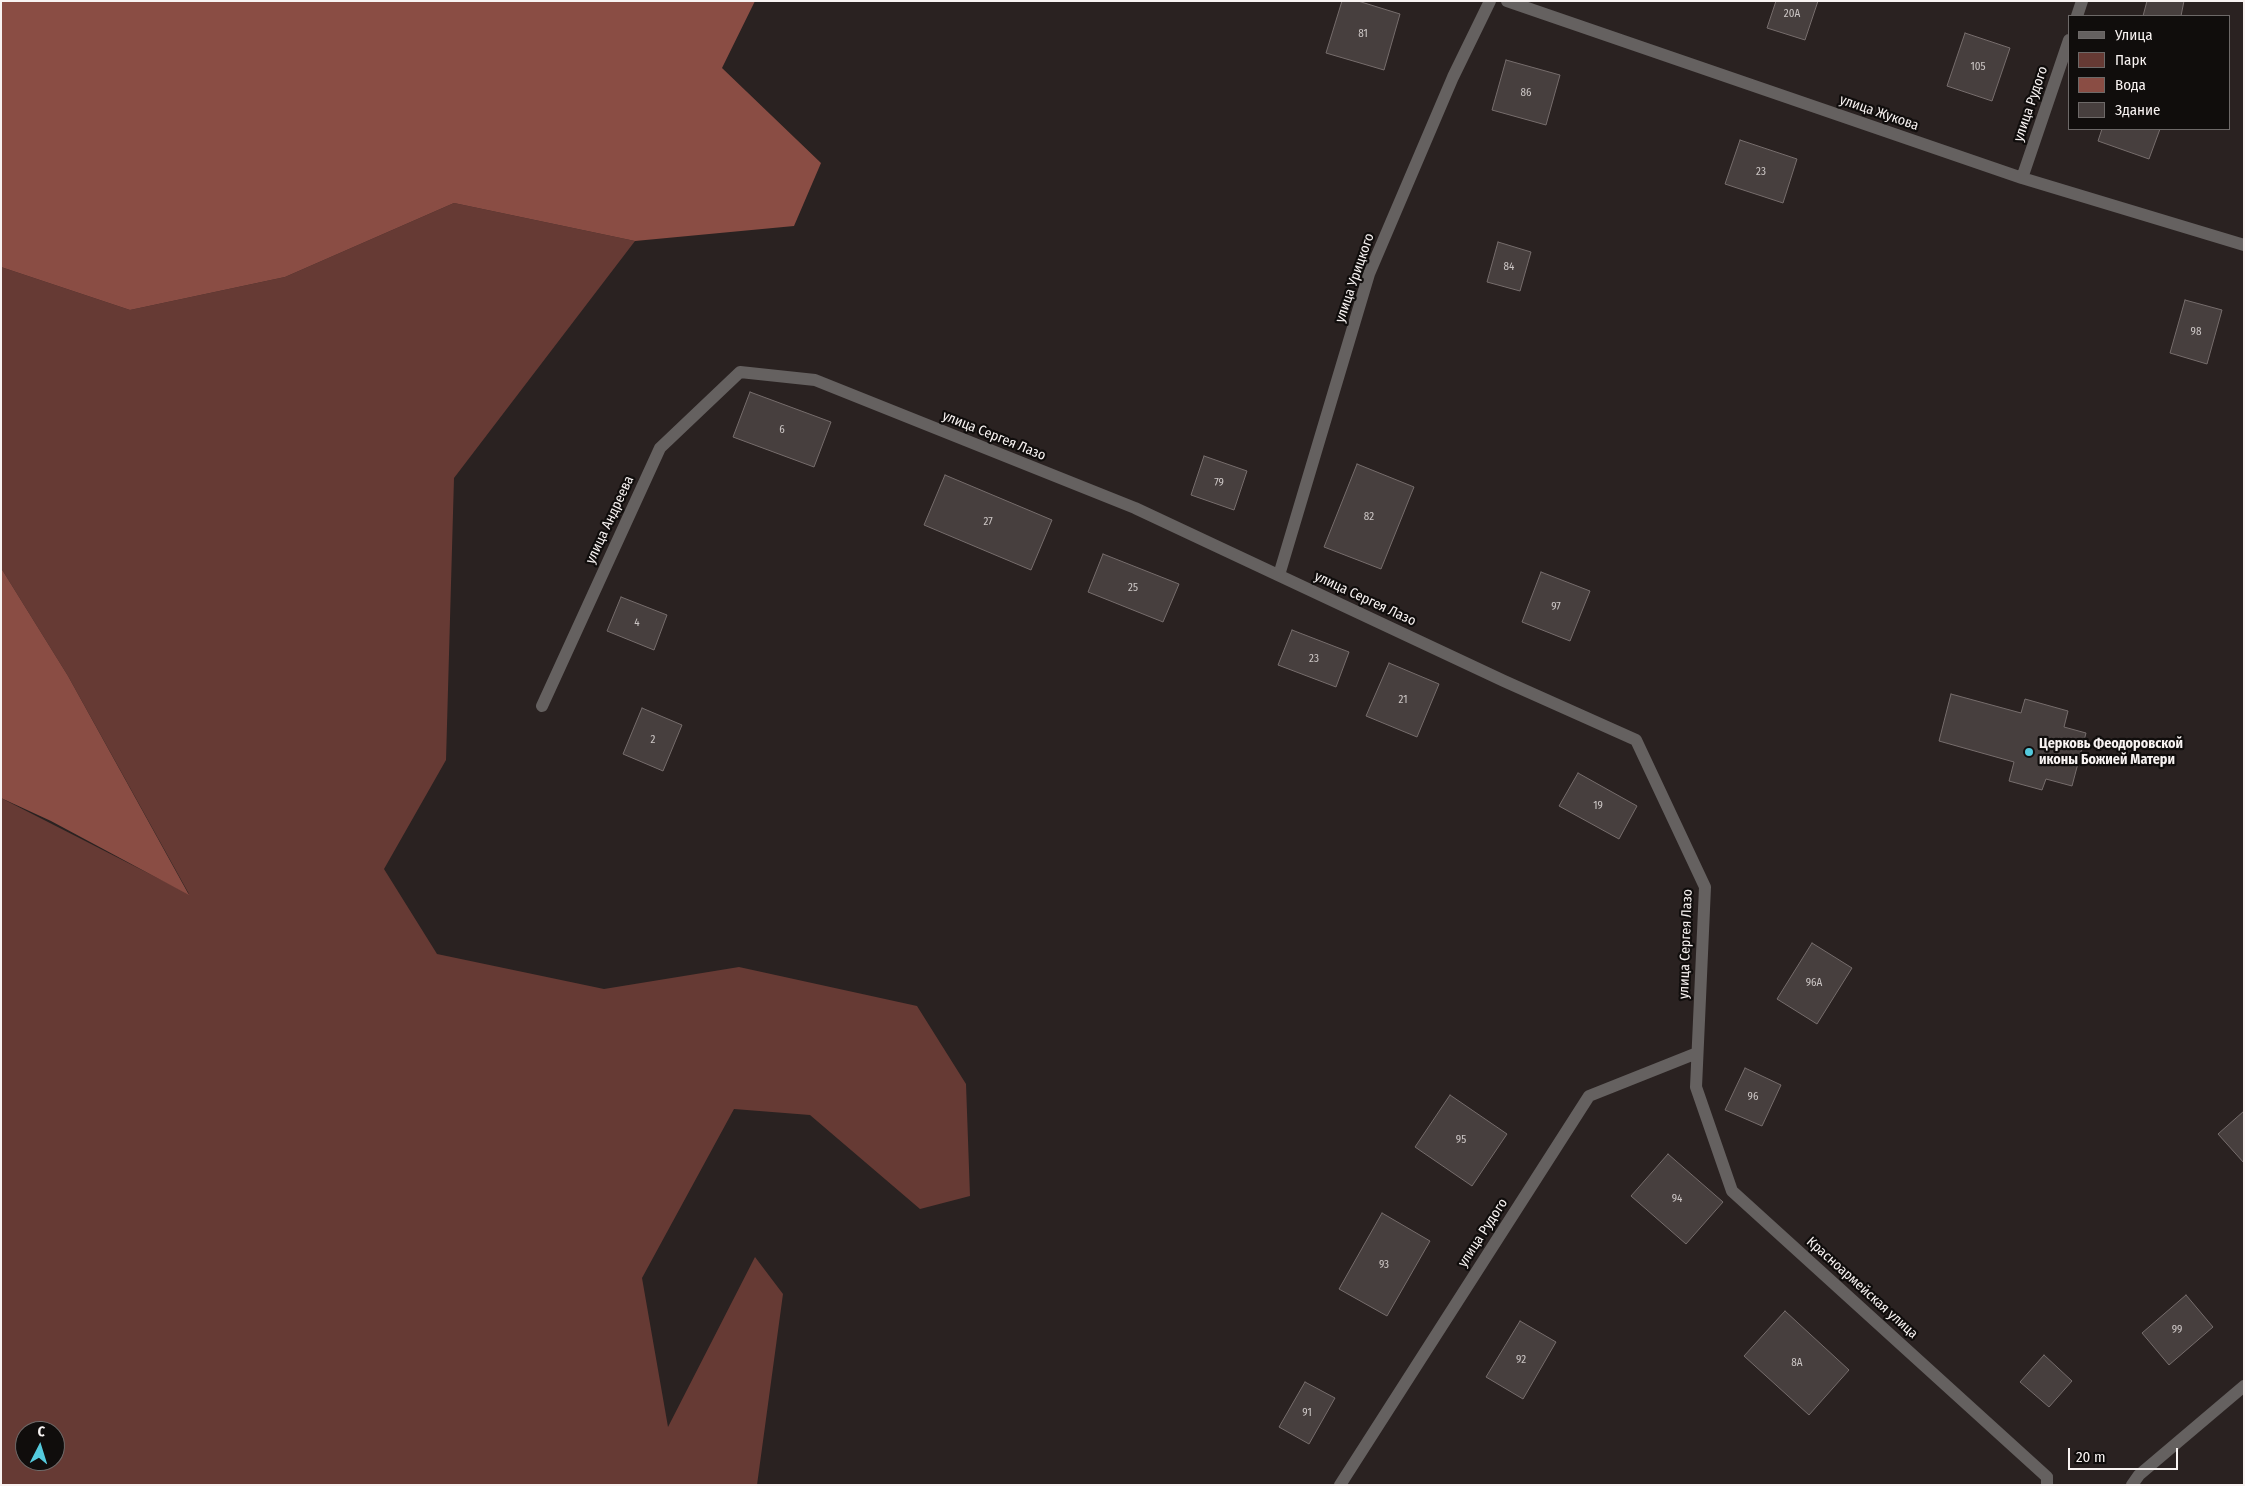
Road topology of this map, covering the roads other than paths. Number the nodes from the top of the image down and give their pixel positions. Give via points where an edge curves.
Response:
1 (1490, 1) edge
2 (1507, 1) edge
3 (2082, 1) edge
4 (2077, 15) edge
5 (2068, 43) edge
6 (2022, 178) junction
7 (2244, 245) edge
8 (740, 372) joint
9 (1279, 575) junction
10 (542, 706) dead end
11 (1698, 1053) junction
12 (1696, 1087) joint
13 (2244, 1386) edge
14 (1340, 1485) edge
15 (2047, 1485) edge
16 (2132, 1485) edge

1 - 9 street, улица Урицкого via 1453,77 1369,274
2 - 6 street, улица Жукова
3 - 4 street
5 - 6 street, улица Рудого
6 - 7 street, улица Жукова
8 - 9 street, улица Сергея Лазо via 815,380 1135,508
8 - 10 street, улица Андреева via 660,448
9 - 11 street, улица Сергея Лазо via 1636,740 1705,887
11 - 12 street, улица Сергея Лазо
11 - 14 street, улица Рудого via 1589,1096
12 - 15 street, Красноармейская улица via 1732,1191 2047,1477
13 - 16 street via 2139,1475

